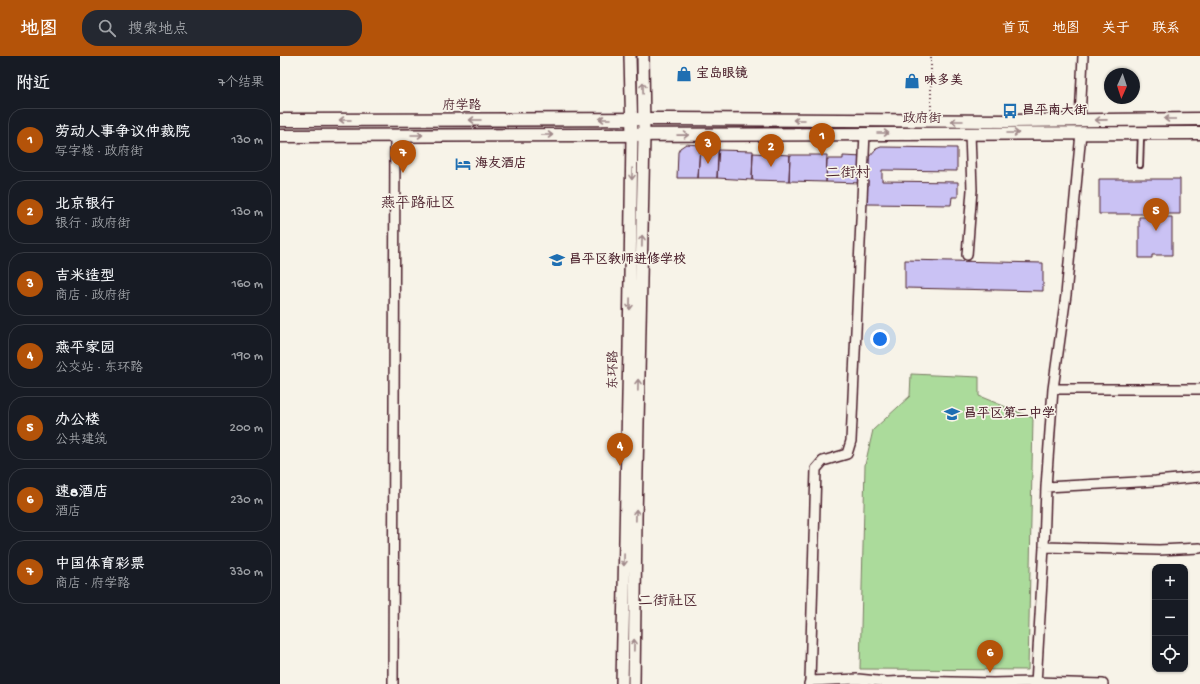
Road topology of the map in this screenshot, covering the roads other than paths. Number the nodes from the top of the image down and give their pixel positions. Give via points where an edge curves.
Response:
1 (630, 56) edge
2 (643, 56) edge
3 (1083, 56) edge
4 (632, 119) junction
5 (1200, 119) edge
6 (280, 120) edge
7 (644, 120) junction
8 (1080, 120) junction
9 (1141, 132) junction
10 (865, 133) junction
11 (970, 133) junction
12 (1081, 133) junction
13 (1200, 133) edge
14 (395, 135) junction
15 (638, 135) junction
16 (280, 136) edge
17 (1140, 165) dead end
18 (967, 255) dead end
19 (1053, 389) junction
20 (1200, 389) edge
21 (1200, 477) edge
22 (1046, 487) junction
23 (1044, 547) junction
24 (1200, 548) edge
25 (810, 682) edge
26 (1036, 683) edge
27 (393, 684) edge
28 (622, 684) edge
29 (634, 684) edge
30 (1103, 684) edge

1 - 4 street, 东环路
7 -> 2 street
3 - 8 street
4 -> 6 main road, 府学路
4 - 7 main road, 府学路
4 - 15 street, 东环路
5 -> 8 main road, 政府街
8 -> 7 main road, 政府街
7 - 15 street
9 - 12 main road, 政府街
9 - 13 main road, 政府街
9 - 17 lane
10 -> 11 main road, 政府街
15 -> 10 main road, 政府街
10 - 25 street via 851,441 847,454 823,461 816,469
11 -> 12 main road, 政府街
11 - 18 street via 972,190
12 - 19 street via 1066,295
14 -> 15 main road
14 - 16 main road
14 - 27 street
15 -> 28 street, 东环路 via 629,340
29 -> 15 street, 东环路
19 - 20 street
19 - 22 street
21 - 22 street
22 - 23 street
23 - 24 street via 1158,550
23 - 26 street
25 - 26 street via 858,679 887,682
26 - 30 street

